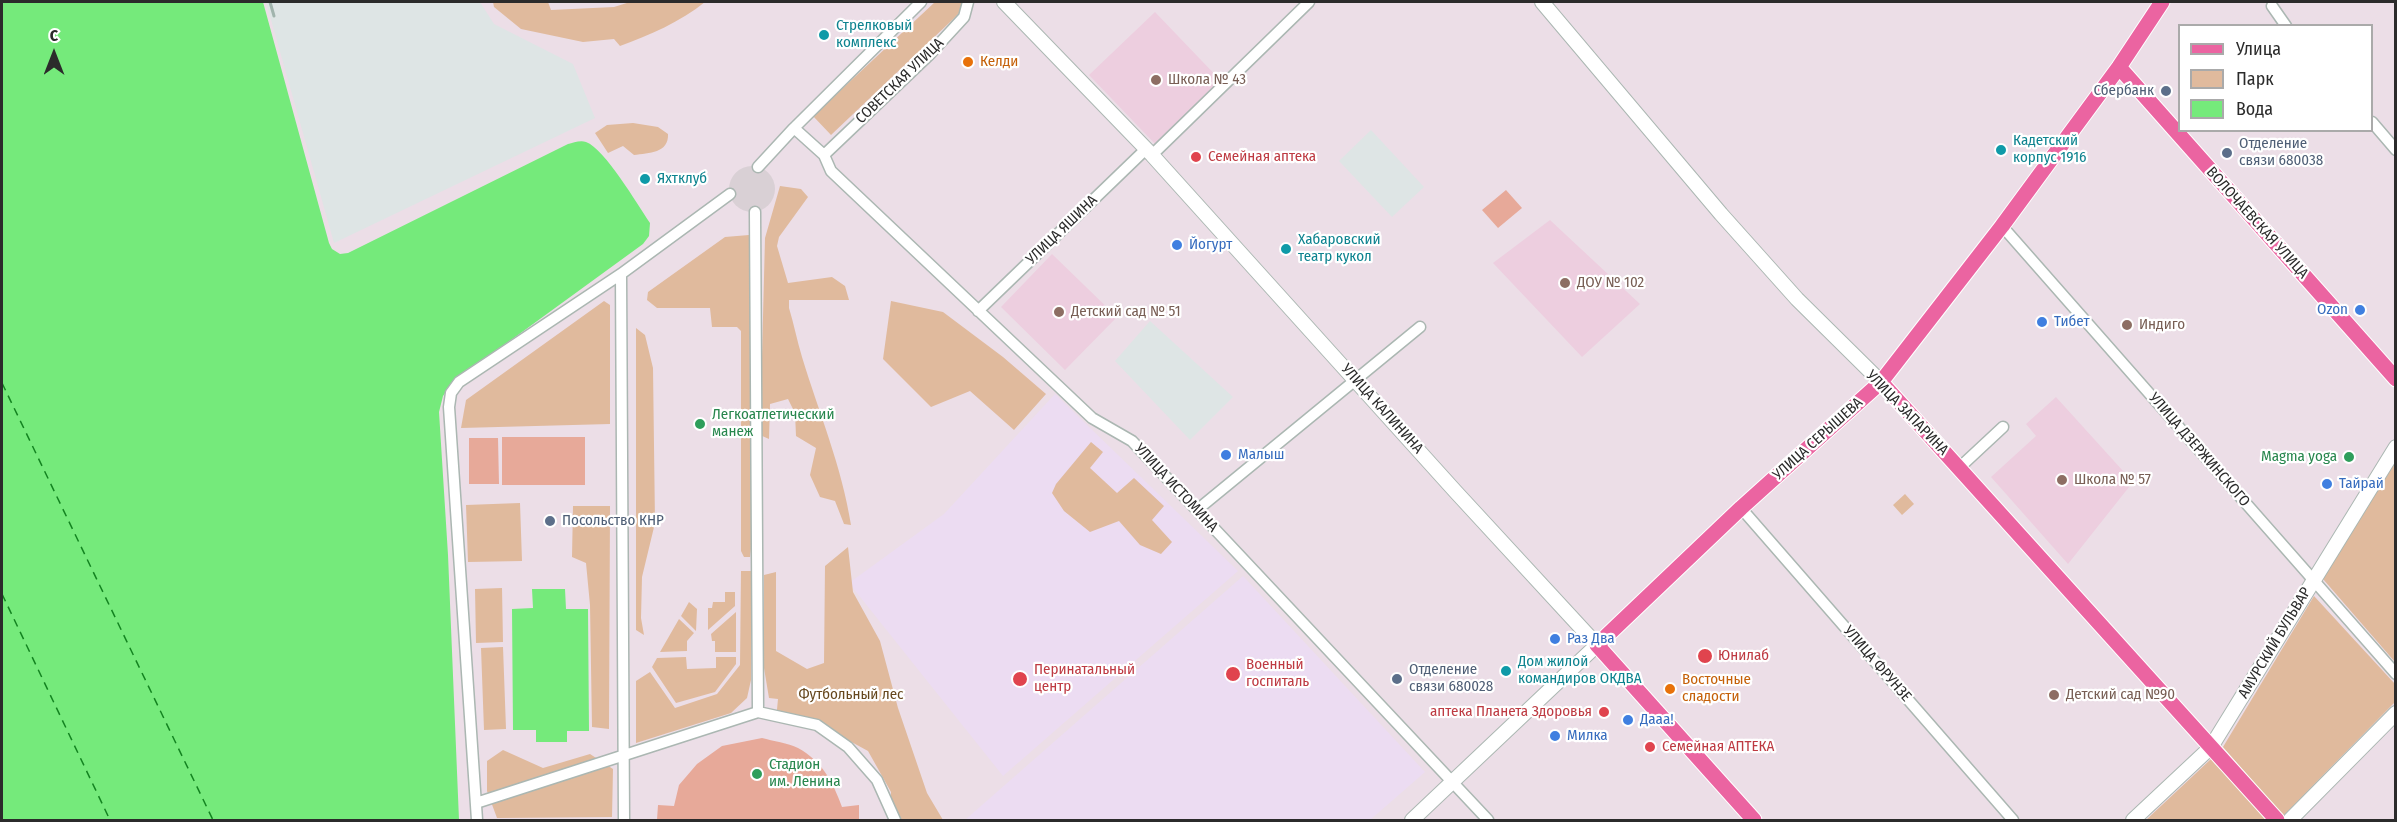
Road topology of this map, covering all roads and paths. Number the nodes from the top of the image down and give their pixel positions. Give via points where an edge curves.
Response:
1 (921, 2) edge
2 (968, 2) edge
3 (1004, 2) edge
4 (1309, 2) edge
5 (1542, 2) edge
6 (2162, 2) edge
7 (2272, 6) dead end
8 (2285, 24) edge
9 (2119, 68) junction
10 (2373, 123) edge
11 (794, 128) junction
12 (2396, 150) edge
13 (1149, 152) junction
14 (824, 155) junction
15 (758, 167) dead end
16 (730, 194) dead end
17 (755, 212) dead end
18 (2002, 226) junction
19 (621, 274) junction
20 (978, 311) junction
21 (1420, 327) dead end
22 (1356, 379) junction
23 (2396, 379) edge
24 (1881, 382) junction
25 (2003, 427) dead end
26 (2396, 447) edge
27 (1959, 468) junction
28 (1741, 508) junction
29 (1197, 510) junction
30 (2313, 580) junction
31 (1597, 645) junction
32 (2396, 674) edge
33 (758, 712) junction
34 (2396, 713) edge
35 (2211, 747) junction
36 (623, 754) junction
37 (1454, 782) junction
38 (476, 803) junction
39 (477, 820) edge
40 (624, 820) edge
41 (895, 820) edge
42 (1413, 820) edge
43 (1488, 820) edge
44 (1754, 820) edge
45 (2013, 820) edge
46 (2133, 820) edge
47 (2277, 820) edge
48 (2289, 820) edge

1 - 11 street
2 - 14 street, СОВЕТСКАЯ УЛИЦА via 964,17 929,55
3 - 13 street, УЛИЦА КАЛИНИНА
4 - 13 street, УЛИЦА ЯШИНА
5 - 24 street, УЛИЦА ЗАПАРИНА via 1797,299
6 - 9 main road, УЛИЦА СЕРЫШЕВА
7 - 8 street
9 - 18 main road, УЛИЦА СЕРЫШЕВА
9 - 23 main road, ВОЛОЧАЕВСКАЯ УЛИЦА
10 - 12 street
11 - 14 street, УЛИЦА ИСТОМИНА
11 - 15 street
13 - 20 street, УЛИЦА ЯШИНА
13 - 22 street, УЛИЦА КАЛИНИНА
14 - 20 street, УЛИЦА ИСТОМИНА via 831,171
16 - 19 street
17 - 33 street
18 - 24 main road, УЛИЦА СЕРЫШЕВА
18 - 30 street, УЛИЦА ДЗЕРЖИНСКОГО
19 - 36 street
19 - 38 street via 459,382 451,393
20 - 29 street, УЛИЦА ИСТОМИНА via 1092,418 1132,441
21 - 22 street
22 - 29 street
22 - 31 street, УЛИЦА КАЛИНИНА
24 - 27 main road, УЛИЦА ЗАПАРИНА
24 - 28 main road, УЛИЦА СЕРЫШЕВА
25 - 27 street
26 - 30 street, АМУРСКИЙ БУЛЬВАР
27 - 35 main road, УЛИЦА ЗАПАРИНА
28 - 31 main road, УЛИЦА СЕРЫШЕВА
28 - 45 street, УЛИЦА ФРУНЗЕ
29 - 37 street, УЛИЦА ИСТОМИНА
30 - 32 street, УЛИЦА ДЗЕРЖИНСКОГО
30 - 35 street, АМУРСКИЙ БУЛЬВАР
31 - 37 street, УЛИЦА СЕРЫШЕВА
31 - 44 main road, УЛИЦА КАЛИНИНА
33 - 36 street
33 - 41 street via 817,725 848,747 877,780
34 - 48 street
35 - 46 street, АМУРСКИЙ БУЛЬВАР
35 - 47 main road, УЛИЦА ЗАПАРИНА
36 - 38 street
36 - 40 street
37 - 42 street, УЛИЦА СЕРЫШЕВА
37 - 43 street, УЛИЦА ИСТОМИНА
38 - 39 street

